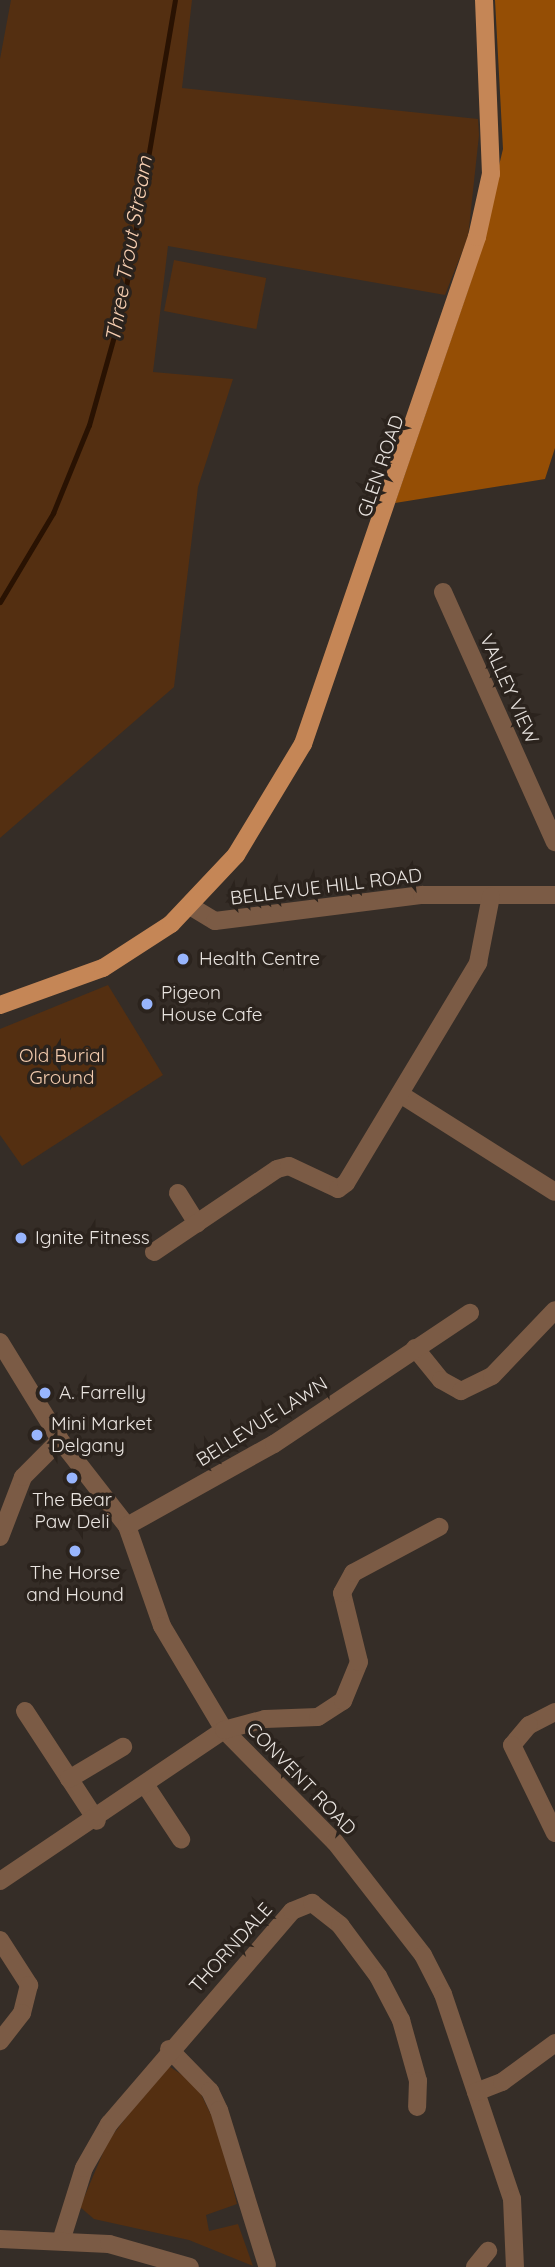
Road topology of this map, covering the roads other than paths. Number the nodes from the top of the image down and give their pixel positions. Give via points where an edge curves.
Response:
1 (484, 0) edge
2 (443, 592) dead end
3 (555, 842) edge
4 (555, 895) edge
5 (491, 896) junction
6 (190, 906) junction
7 (0, 1005) edge
8 (400, 1094) junction
9 (555, 1192) edge
10 (178, 1193) dead end
11 (198, 1223) junction
12 (154, 1252) dead end
13 (555, 1310) edge
14 (470, 1313) dead end
15 (0, 1342) edge
16 (415, 1348) junction
17 (60, 1440) junction
18 (128, 1526) junction
19 (439, 1527) dead end
20 (0, 1537) edge
21 (25, 1711) dead end
22 (555, 1712) edge
23 (224, 1730) junction
24 (123, 1747) dead end
25 (69, 1779) junction
26 (146, 1786) junction
27 (97, 1821) junction
28 (555, 1833) edge
29 (181, 1839) dead end
30 (0, 1881) edge
31 (0, 1940) edge
32 (0, 2041) edge
33 (555, 2042) edge
34 (169, 2049) junction
35 (476, 2092) junction
36 (417, 2107) dead end
37 (62, 2238) junction
38 (0, 2239) edge
39 (488, 2251) dead end
40 (267, 2265) dead end
41 (190, 2267) edge
42 (475, 2267) edge
43 (515, 2267) edge

1 - 6 main road, GLEN ROAD via 491,174 430,385 303,744 266,814
2 - 3 street, VALLEY VIEW
4 - 5 street, BELLEVUE HILL ROAD
5 - 6 street, BELLEVUE HILL ROAD via 422,895 215,921
5 - 8 street via 478,963
6 - 7 main road, GLEN ROAD via 103,968
8 - 9 street
8 - 11 street via 338,1189 289,1166 277,1169
10 - 11 street
11 - 12 street
13 - 16 street via 492,1376 461,1391 441,1380
14 - 16 street, BELLEVUE LAWN
15 - 17 street, CONVENT ROAD
16 - 18 street, BELLEVUE LAWN via 274,1444
17 - 18 street, CONVENT ROAD
17 - 20 street via 23,1477
18 - 23 street, CONVENT ROAD via 162,1626
19 - 23 street via 353,1573 342,1593 359,1662 343,1701 318,1717 265,1719
21 - 25 street
22 - 28 street via 529,1725 512,1745
23 - 26 street
23 - 35 street, CONVENT ROAD via 335,1842 401,1922 443,1994
24 - 25 street
25 - 27 street
26 - 27 street
26 - 29 street
27 - 30 street
31 - 32 street via 29,1985 22,2013
33 - 35 street via 502,2082
34 - 36 street, THORNDALE via 292,1911 312,1903 340,1925 378,1976 401,2020 418,2081
34 - 37 street, THORNDALE via 109,2124 84,2168
34 - 40 street via 210,2091 219,2110
35 - 43 street, CONVENT ROAD via 512,2199
37 - 38 street
37 - 41 street
39 - 42 street

